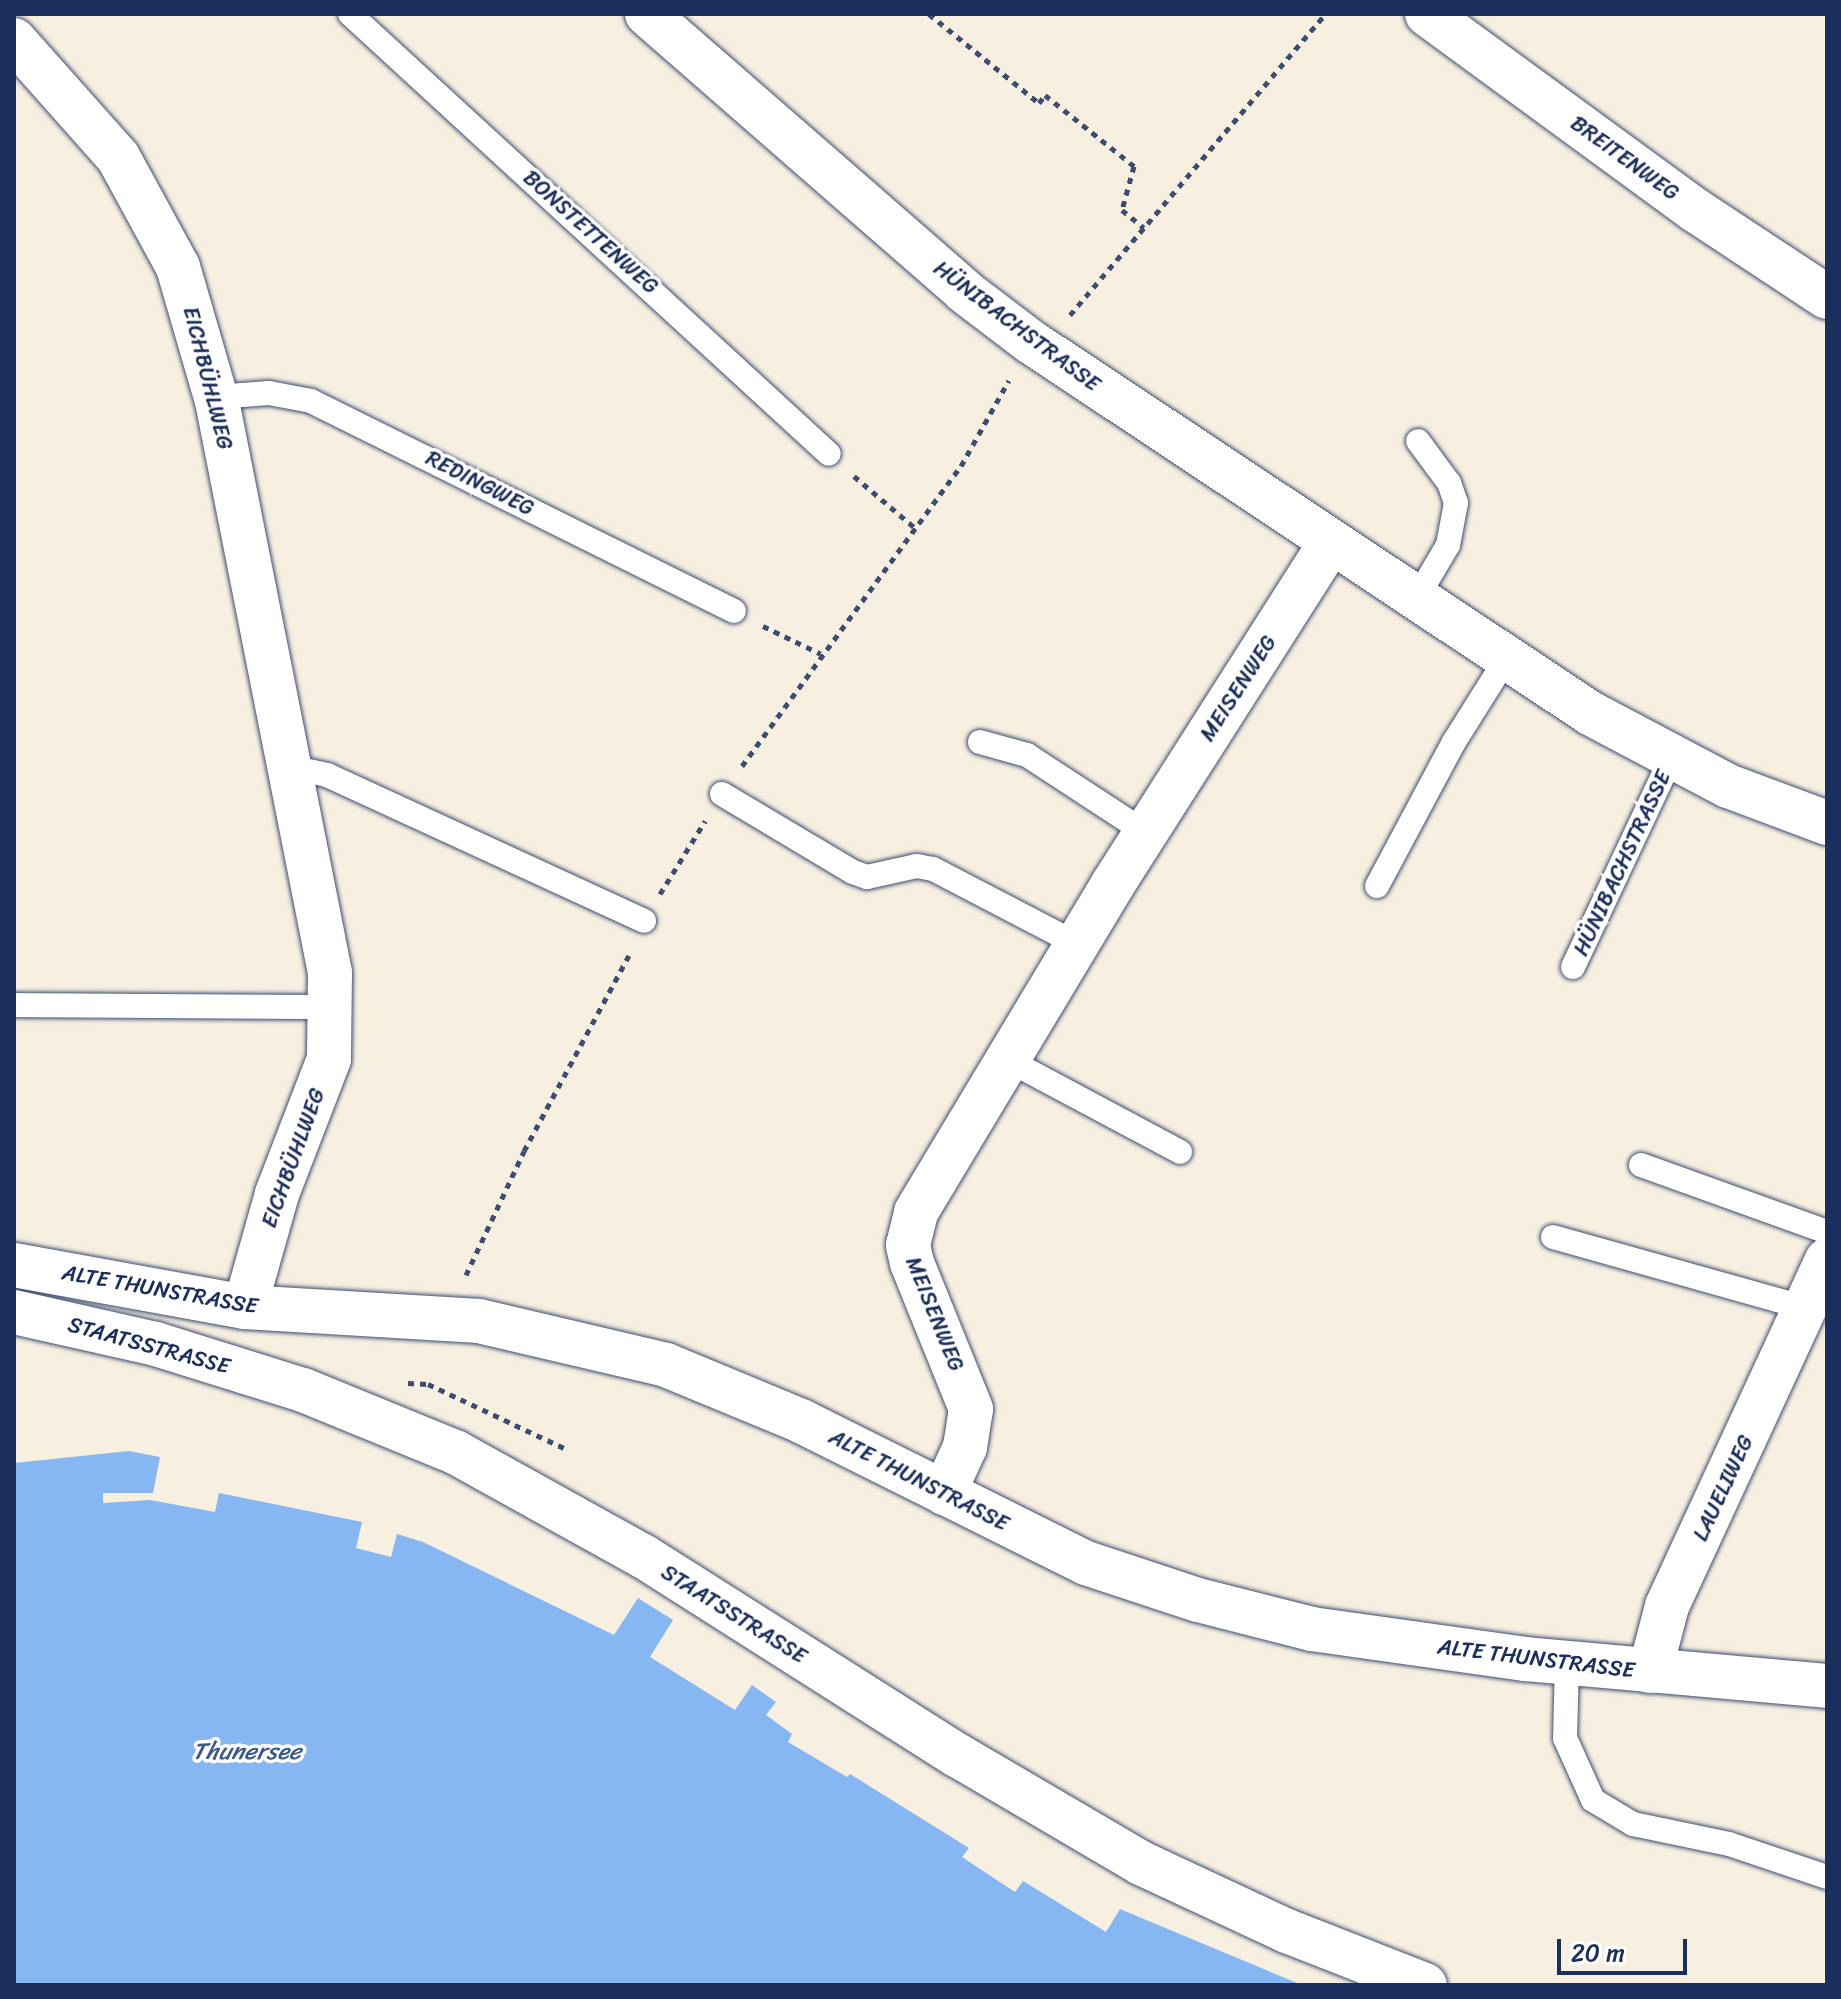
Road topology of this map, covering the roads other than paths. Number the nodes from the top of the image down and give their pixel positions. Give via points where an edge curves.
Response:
1 (350, 14) edge
2 (647, 14) edge
3 (1427, 14) edge
4 (14, 40) edge
5 (1827, 297) edge
6 (216, 397) junction
7 (1418, 441) dead end
8 (829, 454) road end
9 (1330, 544) junction
10 (1415, 601) junction
11 (734, 611) road end
12 (1506, 659) junction
13 (980, 742) dead end
14 (1671, 759) junction
15 (290, 767) junction
16 (722, 794) dead end
17 (1827, 823) edge
18 (1146, 833) junction
19 (1377, 886) dead end
20 (644, 921) dead end
21 (1077, 944) junction
22 (1573, 967) dead end
23 (14, 1005) edge
24 (333, 1007) junction
25 (1008, 1060) junction
26 (1180, 1152) dead end
27 (1641, 1165) dead end
28 (1827, 1232) edge
29 (1553, 1237) dead end
30 (1827, 1260) edge
31 (14, 1265) edge
32 (245, 1307) junction
33 (1806, 1308) junction
34 (14, 1312) edge
35 (944, 1493) junction
36 (1567, 1663) junction
37 (1650, 1671) junction
38 (1827, 1686) edge
39 (1827, 1877) edge
40 (1425, 1985) edge

1 - 8 lane, BONSTETTENWEG
2 - 9 street, HÜNIBACHSTRASSE via 964,291
3 - 5 street, BREITENWEG via 1695,210
4 - 6 street, EICHBÜHLWEG via 96,126 143,196 178,267
6 - 11 lane, REDINGWEG via 269,393 311,401
6 - 15 street, EICHBÜHLWEG
7 - 10 lane via 1449,483 1456,503 1448,545
9 - 10 street, HÜNIBACHSTRASSE
9 - 18 street, MEISENWEG
10 - 12 street, HÜNIBACHSTRASSE
12 - 14 street, HÜNIBACHSTRASSE
12 - 19 lane via 1454,742
13 - 18 lane via 1027,755
14 - 17 street, HÜNIBACHSTRASSE
14 - 22 lane, HÜNIBACHSTRASSE
15 - 20 lane via 327,775
15 - 24 street, EICHBÜHLWEG
16 - 21 lane via 853,872 867,877 917,866 933,869
18 - 21 street, MEISENWEG
21 - 25 street, MEISENWEG
23 - 24 lane
24 - 32 street, EICHBÜHLWEG via 329,1059 277,1194
25 - 26 lane
25 - 35 street, MEISENWEG via 909,1229 912,1263 971,1409 965,1447
27 - 28 lane
29 - 33 lane
30 - 33 street, LAUELIWEG
31 - 32 street, ALTE THUNSTRASSE
32 - 35 street, ALTE THUNSTRASSE via 479,1321 542,1332 666,1365 755,1400
33 - 37 street, LAUELIWEG via 1667,1606
34 - 40 street, STAATSSTRASSE via 156,1344 303,1390 455,1452 643,1556 957,1755 1141,1863 1287,1931
35 - 36 street, ALTE THUNSTRASSE via 1086,1563 1198,1600 1312,1629
36 - 37 street, ALTE THUNSTRASSE
36 - 39 lane via 1565,1738 1581,1782 1602,1807 1633,1824 1729,1844
37 - 38 street, ALTE THUNSTRASSE

